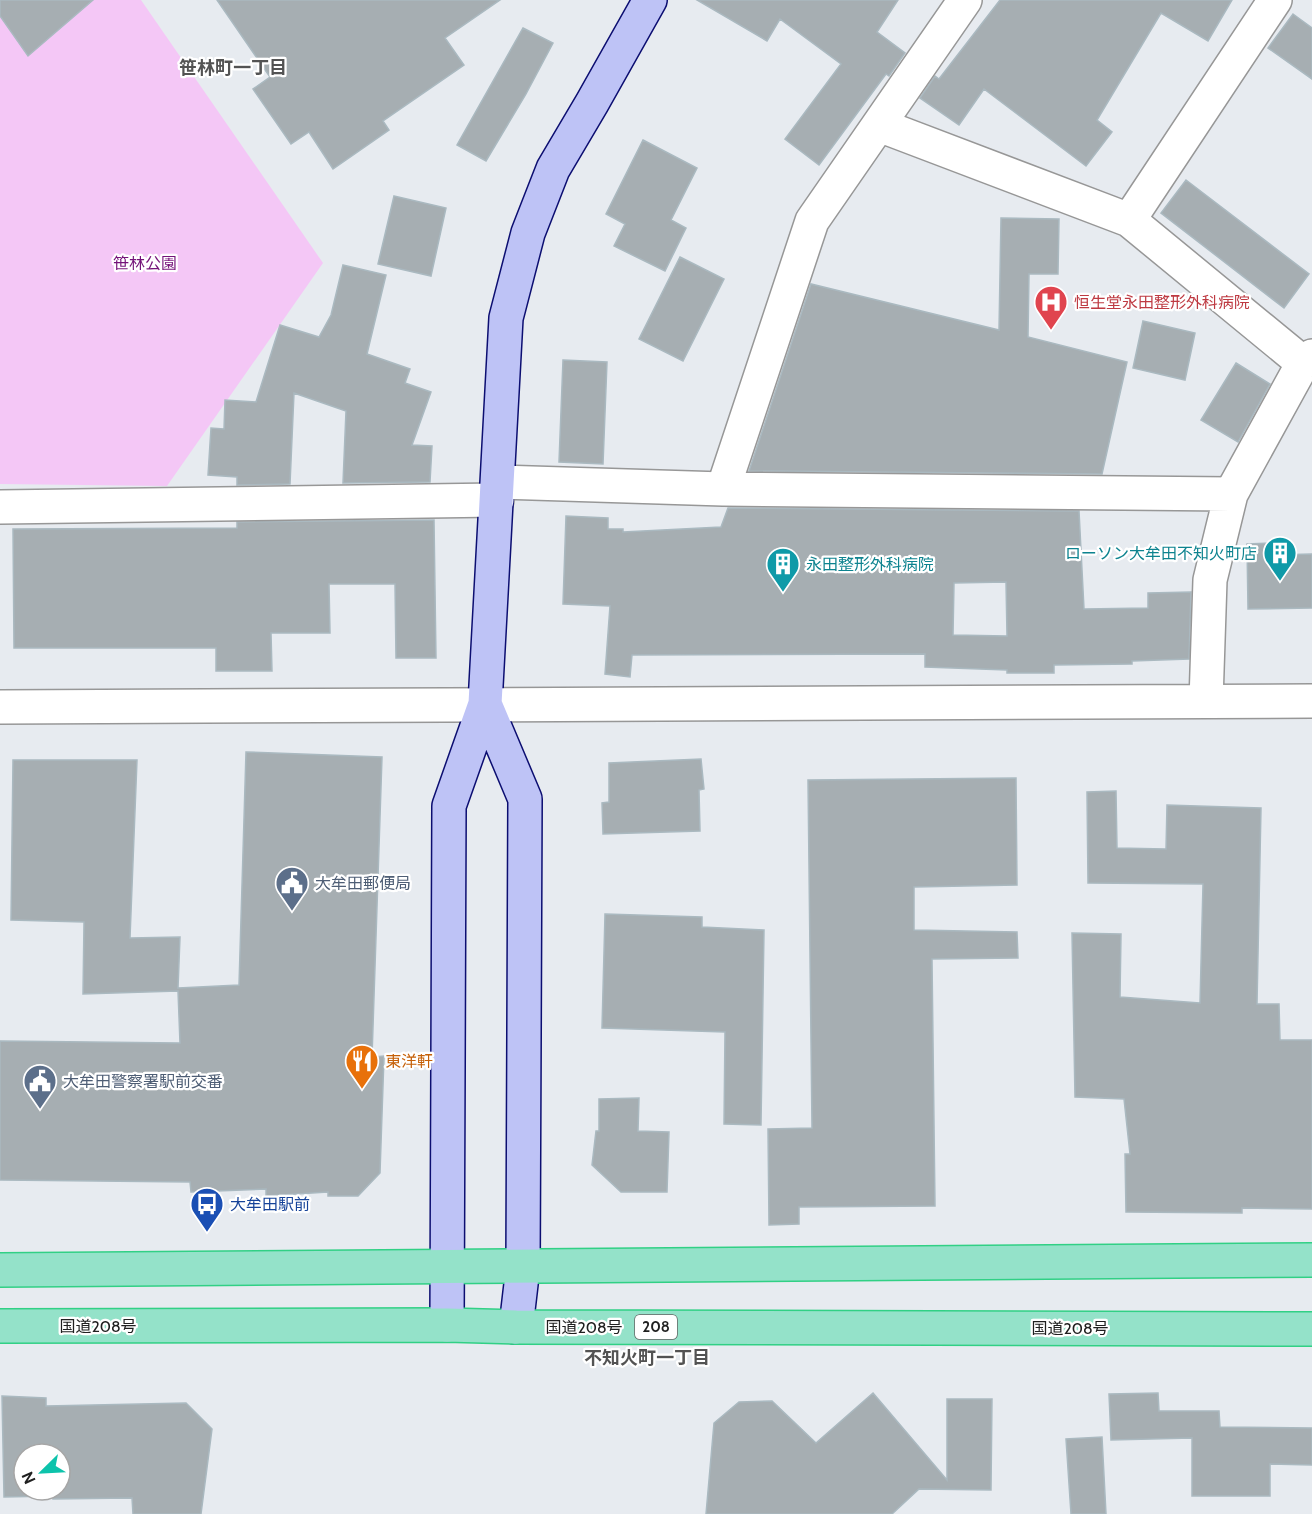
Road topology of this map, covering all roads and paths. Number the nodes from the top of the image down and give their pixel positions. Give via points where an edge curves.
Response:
1 (650, 0) edge
2 (965, 0) edge
3 (1275, 0) edge
4 (879, 125) junction
5 (1129, 220) junction
6 (1308, 359) edge
7 (723, 489) junction
8 (498, 491) junction
9 (1231, 494) junction
10 (0, 507) edge
11 (1206, 701) junction
12 (1312, 701) edge
13 (485, 704) junction
14 (0, 707) edge
15 (1312, 1260) edge
16 (523, 1266) junction
17 (447, 1267) junction
18 (0, 1270) edge
19 (447, 1325) junction
20 (0, 1326) edge
21 (516, 1327) junction
22 (1312, 1329) edge

1 - 8 street via 553,169 528,233 506,318
2 - 4 street
3 - 5 street
4 - 5 street
4 - 7 street via 812,221
5 - 6 street
6 - 9 street
7 - 8 street
7 - 9 street
8 - 10 street
8 - 13 street
9 - 11 street via 1210,580
11 - 12 street
11 - 13 street
13 - 14 street
13 - 16 street via 525,799
13 - 17 street via 449,806
15 - 16 highway
16 - 17 highway
16 - 21 street
17 - 18 highway
17 - 19 street
19 - 20 highway, 国道208号 / 208
19 - 21 highway, 国道208号 / 208
21 - 22 highway, 国道208号 / 208

